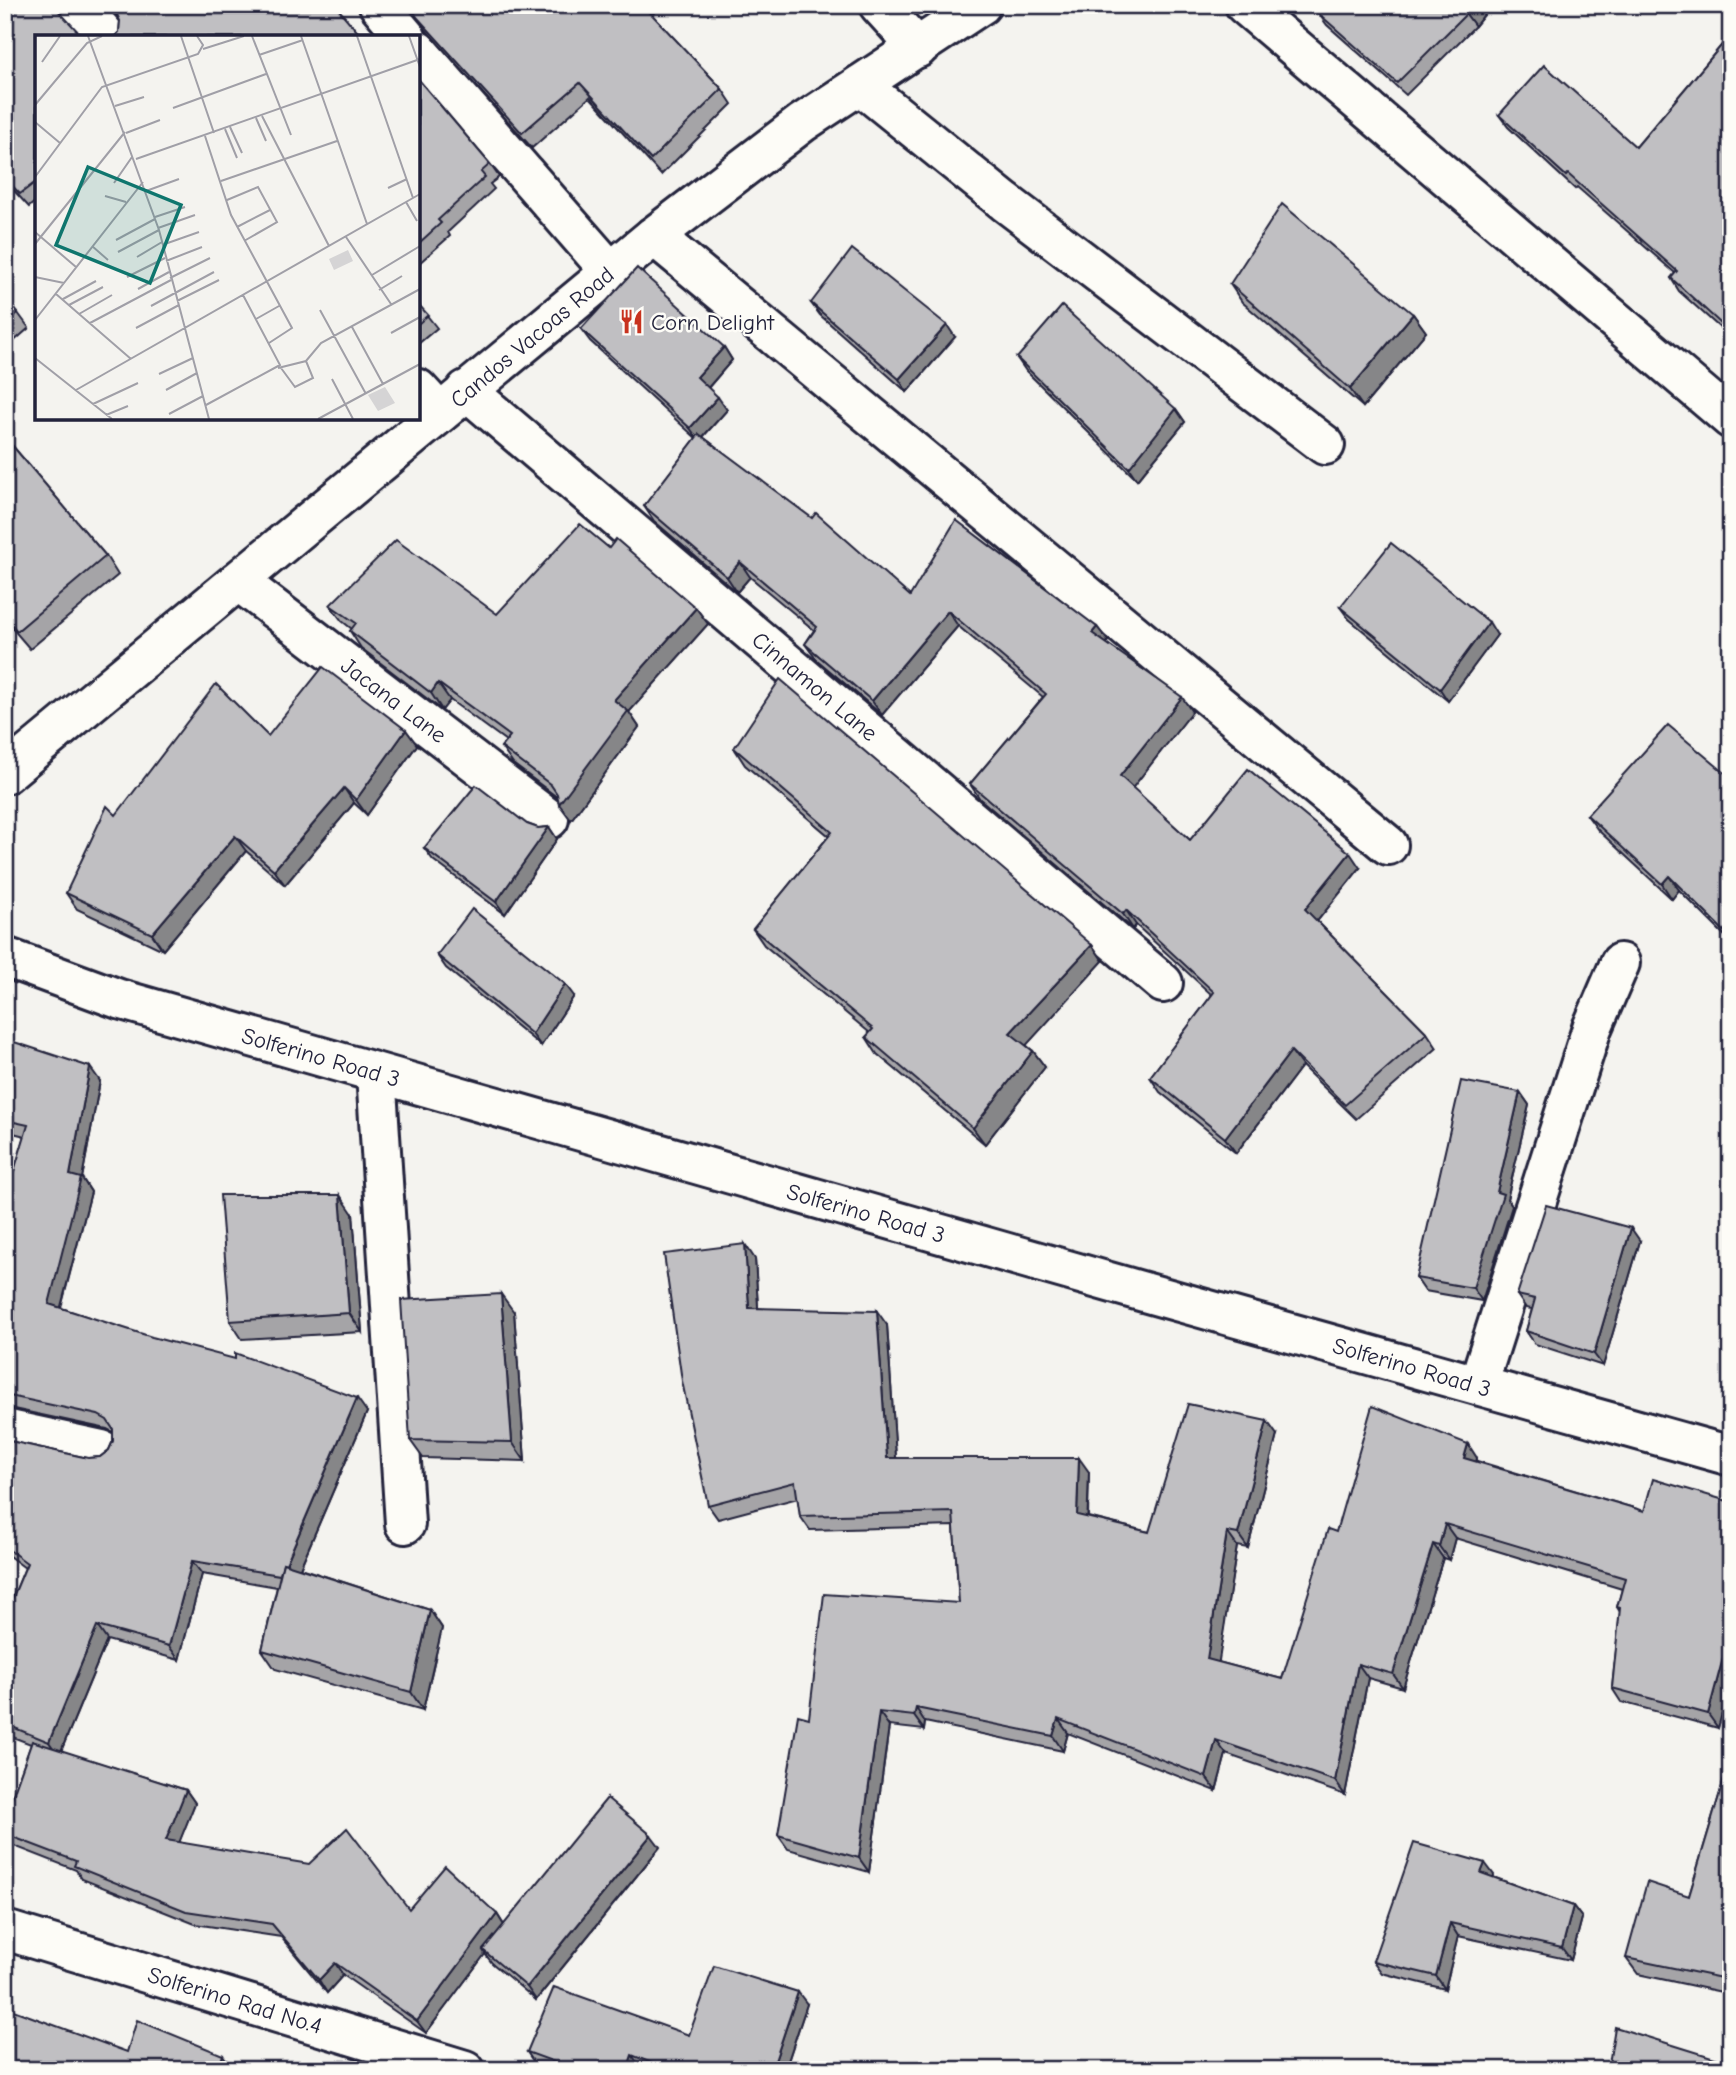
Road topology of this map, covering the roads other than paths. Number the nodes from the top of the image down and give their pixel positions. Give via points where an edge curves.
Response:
1 (79, 5) edge
2 (379, 5) edge
3 (879, 5) edge
4 (981, 5) edge
5 (1245, 5) edge
6 (105, 35) edge
7 (404, 35) edge
8 (918, 48) junction
9 (420, 53) edge
10 (860, 85) junction
11 (654, 236) junction
12 (611, 272) junction
13 (441, 398) edge
14 (420, 417) edge
15 (1731, 419) edge
16 (417, 420) edge
17 (1325, 445) dead end
18 (238, 581) junction
19 (5, 774) edge
20 (549, 819) edge
21 (1388, 845) dead end
22 (5, 957) edge
23 (1620, 963) dead end
24 (1163, 983) dead end
25 (376, 1073) junction
26 (1478, 1385) junction
27 (5, 1429) edge
28 (102, 1450) dead end
29 (1731, 1456) edge
30 (405, 1524) dead end
31 (5, 1930) edge
32 (465, 2070) edge

1 - 6 street
2 - 7 street
3 - 8 street
4 - 8 street, Candos Vacoas Road
5 - 15 street
8 - 10 street, Candos Vacoas Road
9 - 12 street
10 - 11 street, Candos Vacoas Road via 802,123
10 - 17 street via 1005,202
11 - 12 street, Candos Vacoas Road
11 - 21 street
12 - 13 street, Candos Vacoas Road
13 - 14 street, Candos Vacoas Road
13 - 24 street, Cinnamon Lane
16 - 18 street, Candos Vacoas Road
18 - 19 street, Candos Vacoas Road
18 - 20 street, Jacana Lane
22 - 25 street, Solferino Road 3 via 119,999
23 - 26 street via 1592,1028
25 - 26 street, Solferino Road 3
25 - 30 street
26 - 29 street, Solferino Road 3
27 - 28 street
31 - 32 street, Solferino Rad No.4

